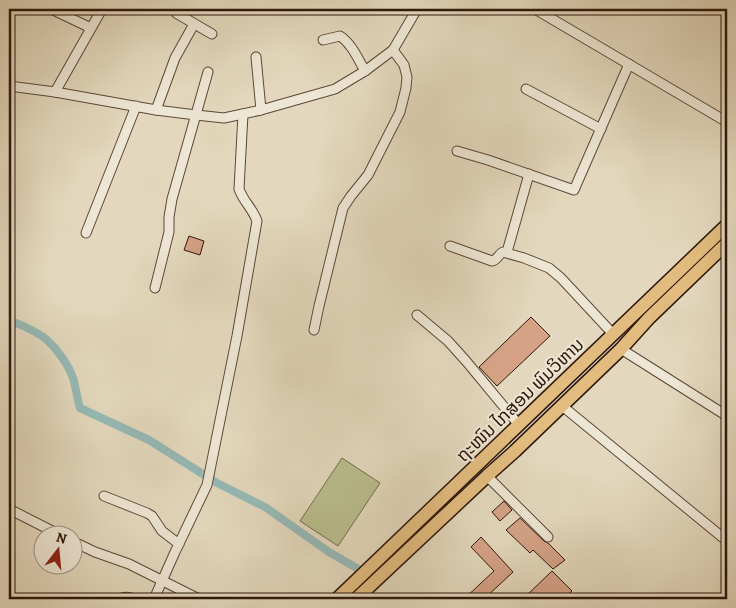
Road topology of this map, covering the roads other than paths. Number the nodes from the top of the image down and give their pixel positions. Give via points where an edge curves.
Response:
1 (52, 9) edge
2 (102, 9) edge
3 (175, 9) edge
4 (417, 9) edge
5 (538, 9) edge
6 (194, 24) junction
7 (91, 28) junction
8 (212, 34) dead end
9 (323, 40) dead end
10 (393, 50) junction
11 (256, 57) dead end
12 (629, 64) junction
13 (365, 71) junction
14 (208, 72) dead end
15 (9, 86) edge
16 (526, 88) dead end
17 (55, 92) junction
18 (136, 106) junction
19 (156, 110) junction
20 (262, 110) junction
21 (243, 114) junction
22 (196, 116) junction
23 (727, 122) edge
24 (601, 129) junction
25 (457, 151) dead end
26 (529, 174) junction
27 (727, 225) edge
28 (86, 233) dead end
29 (727, 243) edge
30 (450, 246) dead end
31 (507, 252) junction
32 (154, 288) dead end
33 (417, 315) dead end
34 (314, 330) dead end
35 (614, 334) junction
36 (620, 350) junction
37 (561, 405) junction
38 (727, 416) edge
39 (519, 425) junction
40 (504, 439) junction
41 (515, 450) junction
42 (487, 476) junction
43 (104, 496) dead end
44 (9, 509) edge
45 (42, 526) edge
46 (548, 536) dead end
47 (727, 541) edge
48 (178, 544) junction
49 (82, 546) edge
50 (162, 580) junction
51 (120, 599) edge
52 (134, 599) edge
53 (154, 599) edge
54 (199, 599) edge
55 (337, 599) edge
56 (356, 599) edge

1 - 7 street
2 - 7 street
3 - 6 street via 176,13
4 - 10 street
5 - 12 street
6 - 8 street
6 - 19 street via 175,58
7 - 17 street
9 - 13 street via 340,36 350,44
10 - 13 street
10 - 34 street via 404,64 407,77 400,112 368,175 344,208
11 - 20 street
12 - 23 street
12 - 24 street
13 - 20 street via 335,89
14 - 22 street
15 - 17 street
16 - 24 street
17 - 18 street
18 - 19 street
18 - 28 street
19 - 22 street
20 - 21 street
21 - 22 street via 224,118
21 - 48 street via 239,189 255,215 256,228 207,485
22 - 32 street via 172,199 169,232
24 - 26 street via 574,190
25 - 26 street
26 - 31 street
27 - 35 highway, ຖະໜົນ ໄກສອນ ພົມວິຫານ
29 - 36 highway, ຖະໜົນ ໄກສອນ ພົມວິຫານ
30 - 31 street via 492,261 501,252
31 - 35 street via 550,268
33 - 39 street via 448,341
35 - 39 highway, ຖະໜົນ ໄກສອນ ພົມວິຫານ
36 - 37 highway, ຖະໜົນ ໄກສອນ ພົມວິຫານ
36 - 38 street
37 - 41 highway, ຖະໜົນ ໄກສອນ ພົມວິຫານ
37 - 47 street
39 - 40 highway, ຖະໜົນ ໄກສອນ ພົມວິຫານ
40 - 41 highway
40 - 55 highway, ຖະໜົນ ໄກສອນ ພົມວິຫານ
41 - 42 highway, ຖະໜົນ ໄກສອນ ພົມວິຫານ
42 - 46 street
42 - 56 highway, ຖະໜົນ ໄກສອນ ພົມວິຫານ
43 - 48 street via 147,512
44 - 45 street
48 - 50 street
49 - 50 street
50 - 53 street
50 - 54 street
51 - 52 street

